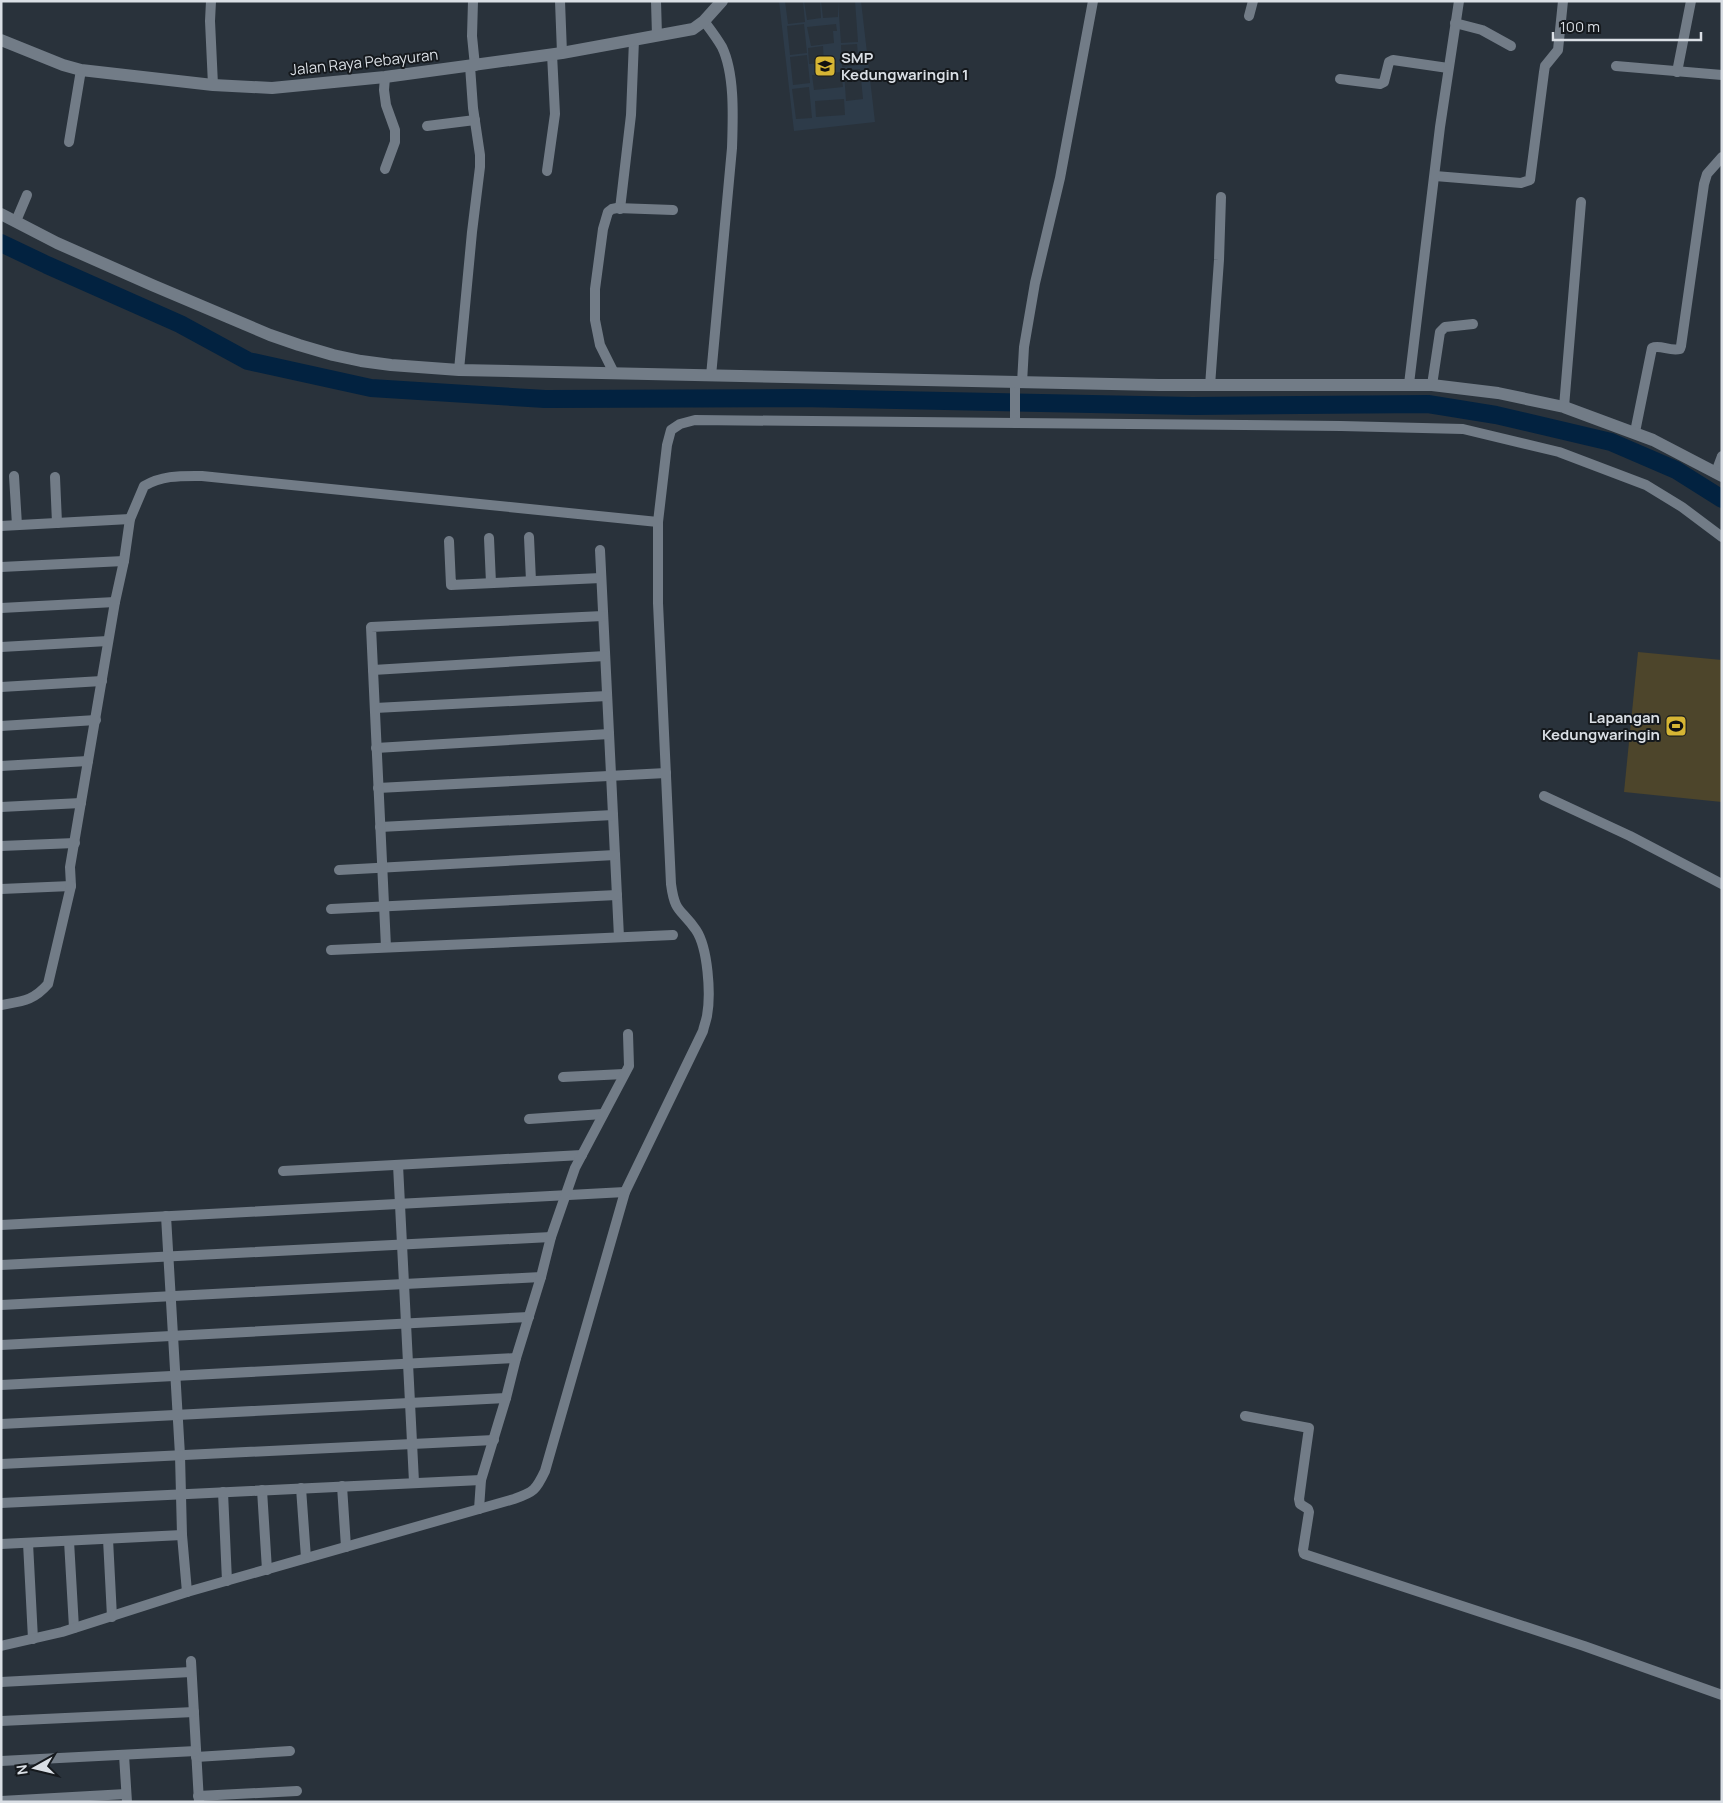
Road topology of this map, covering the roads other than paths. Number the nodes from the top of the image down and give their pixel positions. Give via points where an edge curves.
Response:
1 (211, 1) edge
2 (473, 1) edge
3 (560, 1) edge
4 (656, 1) edge
5 (722, 1) edge
6 (1093, 1) edge
7 (1253, 1) edge
8 (1459, 1) edge
9 (1563, 1) edge
10 (1691, 1) edge
11 (1250, 16) dead end
12 (704, 21) junction
13 (1455, 22) junction
14 (657, 36) junction
15 (1, 40) edge
16 (634, 40) junction
17 (1511, 46) dead end
18 (557, 53) junction
19 (472, 66) junction
20 (1616, 66) dead end
21 (1448, 68) junction
22 (81, 70) junction
23 (1677, 72) junction
24 (1722, 75) edge
25 (385, 77) junction
26 (1340, 79) dead end
27 (213, 85) junction
28 (475, 120) junction
29 (427, 126) dead end
30 (69, 142) dead end
31 (1722, 157) edge
32 (385, 169) dead end
33 (547, 172) dead end
34 (1435, 176) junction
35 (26, 195) dead end
36 (1221, 197) dead end
37 (1581, 202) dead end
38 (620, 209) junction
39 (673, 210) dead end
40 (1, 214) edge
41 (16, 221) junction
42 (1473, 324) dead end
43 (458, 370) junction
44 (614, 373) junction
45 (711, 376) junction
46 (1017, 384) junction
47 (1409, 384) junction
48 (1432, 385) junction
49 (1210, 386) junction
50 (1564, 407) junction
51 (1015, 423) junction
52 (1635, 432) junction
53 (1722, 456) edge
54 (1719, 474) edge
55 (14, 476) dead end
56 (55, 477) dead end
57 (130, 519) junction
58 (658, 522) junction
59 (57, 523) junction
60 (17, 525) junction
61 (1, 526) edge
62 (529, 537) dead end
63 (1722, 537) edge
64 (488, 538) dead end
65 (449, 541) dead end
66 (600, 550) dead end
67 (124, 560) junction
68 (1, 567) edge
69 (601, 578) junction
70 (531, 581) junction
71 (491, 583) junction
72 (114, 602) junction
73 (1, 608) edge
74 (603, 616) junction
75 (108, 641) junction
76 (1, 647) edge
77 (605, 656) junction
78 (373, 670) junction
79 (102, 682) junction
80 (1, 687) edge
81 (607, 696) junction
82 (375, 708) junction
83 (96, 720) junction
84 (1, 726) edge
85 (609, 734) junction
86 (376, 748) junction
87 (88, 761) junction
88 (1, 766) edge
89 (666, 773) junction
90 (611, 776) junction
91 (378, 788) junction
92 (1544, 796) dead end
93 (81, 803) junction
94 (1, 807) edge
95 (613, 815) junction
96 (380, 827) junction
97 (75, 843) junction
98 (1, 846) edge
99 (615, 855) junction
100 (382, 867) junction
101 (339, 870) dead end
102 (1722, 884) edge
103 (71, 886) junction
104 (1, 889) edge
105 (617, 895) junction
106 (384, 906) junction
107 (331, 909) dead end
108 (673, 935) dead end
109 (619, 937) junction
110 (386, 947) junction
111 (331, 950) dead end
112 (1, 1005) edge
113 (628, 1034) dead end
114 (624, 1074) junction
115 (563, 1077) dead end
116 (603, 1114) junction
117 (529, 1119) dead end
118 (582, 1155) junction
119 (398, 1165) junction
120 (283, 1171) dead end
121 (625, 1192) junction
122 (565, 1195) junction
123 (400, 1204) junction
124 (166, 1216) junction
125 (1, 1224) edge
126 (551, 1237) junction
127 (402, 1244) junction
128 (168, 1256) junction
129 (1, 1264) edge
130 (541, 1277) junction
131 (404, 1284) junction
132 (170, 1296) junction
133 (1, 1305) edge
134 (529, 1317) junction
135 (406, 1324) junction
136 (172, 1336) junction
137 (1, 1345) edge
138 (516, 1358) junction
139 (408, 1364) junction
140 (175, 1376) junction
141 (1, 1385) edge
142 (506, 1398) junction
143 (410, 1403) junction
144 (177, 1415) junction
145 (1245, 1416) dead end
146 (1, 1424) edge
147 (494, 1440) junction
148 (412, 1444) junction
149 (180, 1455) junction
150 (1, 1464) edge
151 (481, 1480) junction
152 (414, 1482) junction
153 (342, 1486) junction
154 (301, 1488) junction
155 (262, 1490) junction
156 (223, 1492) junction
157 (180, 1494) junction
158 (1, 1503) edge
159 (479, 1508) junction
160 (182, 1535) junction
161 (108, 1539) junction
162 (69, 1541) junction
163 (28, 1543) junction
164 (1, 1544) edge
165 (346, 1546) junction
166 (306, 1558) junction
167 (267, 1570) junction
168 (227, 1582) junction
169 (187, 1592) junction
170 (112, 1617) junction
171 (74, 1628) junction
172 (33, 1639) junction
173 (1, 1646) edge
174 (192, 1661) dead end
175 (191, 1672) junction
176 (1, 1682) edge
177 (1722, 1696) edge
178 (194, 1712) junction
179 (1, 1721) edge
180 (290, 1751) dead end
181 (196, 1754) junction
182 (124, 1755) junction
183 (1, 1761) edge
184 (296, 1790) dead end
185 (127, 1798) edge
186 (198, 1799) edge
187 (1, 1801) edge

1 - 27 street
2 - 19 street
3 - 18 street
4 - 14 street
5 - 12 street, Jalan Raya Pebayuran
6 - 46 street
7 - 11 street
8 - 13 street
9 - 34 street via 1558,50 1545,66 1530,180 1521,183
10 - 23 street
12 - 14 street, Jalan Raya Pebayuran via 692,29
12 - 45 street via 726,60 732,121
13 - 17 street via 1482,30
13 - 21 street
14 - 16 street, Jalan Raya Pebayuran
15 - 22 street, Jalan Raya Pebayuran
16 - 18 street, Jalan Raya Pebayuran
16 - 38 street via 632,106
18 - 19 street, Jalan Raya Pebayuran
18 - 33 street via 555,108
19 - 25 street, Jalan Raya Pebayuran
19 - 28 street
20 - 23 street
21 - 26 street via 1393,60 1389,62 1384,82 1380,84
21 - 34 street
22 - 27 street, Jalan Raya Pebayuran
22 - 30 street
23 - 24 street
25 - 27 street, Jalan Raya Pebayuran via 272,88
25 - 32 street via 386,105 395,130 395,142
28 - 29 street
28 - 43 street via 480,167
31 - 52 street via 1707,174 1704,184 1681,346 1675,350 1652,348
34 - 47 street
35 - 41 street
36 - 49 street
37 - 50 street
38 - 39 street
38 - 44 street via 608,212 596,289 595,320 600,346
40 - 41 street
41 - 43 street via 57,243 270,335 362,361
42 - 48 street via 1445,327 1440,332
43 - 44 street
44 - 45 street
45 - 46 street
46 - 49 street
46 - 51 street
47 - 48 street
47 - 49 street
48 - 50 street via 1498,393
50 - 52 street
51 - 58 street via 695,420 680,424 671,430 667,445
51 - 63 street via 1463,429 1559,452 1646,486 1682,507
52 - 54 street
53 - 54 street
55 - 60 street
56 - 59 street
57 - 58 street via 144,486 168,476 202,476
57 - 59 street
57 - 67 street
58 - 89 street via 658,603
59 - 60 street
60 - 61 street
62 - 70 street
64 - 71 street
65 - 71 street via 451,585
66 - 69 street
67 - 68 street
67 - 72 street
69 - 70 street
69 - 74 street
70 - 71 street
72 - 73 street
72 - 75 street
74 - 77 street
74 - 78 street via 371,627
75 - 76 street
75 - 79 street
77 - 78 street
77 - 81 street
78 - 82 street
79 - 80 street
79 - 83 street
81 - 82 street
81 - 85 street
82 - 86 street
83 - 84 street
83 - 87 street
85 - 86 street
85 - 90 street
86 - 91 street
87 - 88 street
87 - 93 street
89 - 90 street
89 - 121 street via 673,900 696,930 702,945 706,959 707,1017
90 - 91 street
90 - 95 street
91 - 96 street
92 - 102 street
93 - 94 street
93 - 97 street
95 - 96 street
95 - 99 street
96 - 100 street
97 - 98 street
97 - 103 street via 70,867
99 - 100 street
99 - 105 street
100 - 101 street
100 - 106 street
103 - 104 street
103 - 112 street via 48,984 38,995
105 - 106 street
105 - 109 street
106 - 107 street
106 - 110 street
108 - 109 street
109 - 110 street
110 - 111 street
113 - 114 street via 629,1066
114 - 115 street
114 - 116 street
116 - 117 street
116 - 118 street
118 - 119 street
118 - 122 street
119 - 120 street
119 - 123 street
121 - 122 street
121 - 159 street via 539,1486 532,1493
122 - 123 street
122 - 126 street
123 - 124 street
123 - 127 street
124 - 125 street
124 - 128 street
126 - 127 street
126 - 130 street
127 - 128 street
127 - 131 street
128 - 129 street
128 - 132 street
130 - 131 street
130 - 134 street
131 - 132 street
131 - 135 street
132 - 133 street
132 - 136 street
134 - 135 street
134 - 138 street
135 - 136 street
135 - 139 street
136 - 137 street
136 - 140 street
138 - 139 street
138 - 142 street
139 - 140 street
139 - 143 street
140 - 141 street
140 - 144 street
142 - 143 street
142 - 147 street
143 - 144 street
143 - 148 street
144 - 146 street
144 - 149 street
145 - 177 street via 1309,1428 1299,1499 1309,1512 1303,1550 1306,1555 1584,1646
147 - 148 street
147 - 151 street
148 - 149 street
148 - 152 street
149 - 150 street
149 - 157 street
151 - 152 street
151 - 159 street
152 - 153 street
153 - 154 street
153 - 165 street
154 - 155 street
154 - 166 street
155 - 156 street
155 - 167 street
156 - 157 street
156 - 168 street
157 - 158 street
157 - 160 street
159 - 165 street
160 - 161 street
160 - 169 street
161 - 162 street
161 - 170 street
162 - 163 street
162 - 171 street
163 - 164 street
163 - 172 street
165 - 166 street
166 - 167 street
167 - 168 street
168 - 169 street
169 - 170 street
170 - 171 street
171 - 172 street
172 - 173 street
174 - 175 street
175 - 176 street
175 - 178 street
178 - 179 street
178 - 181 street
180 - 181 street
181 - 182 street
181 - 186 street
182 - 183 street
182 - 185 street
184 - 186 street
185 - 187 street

